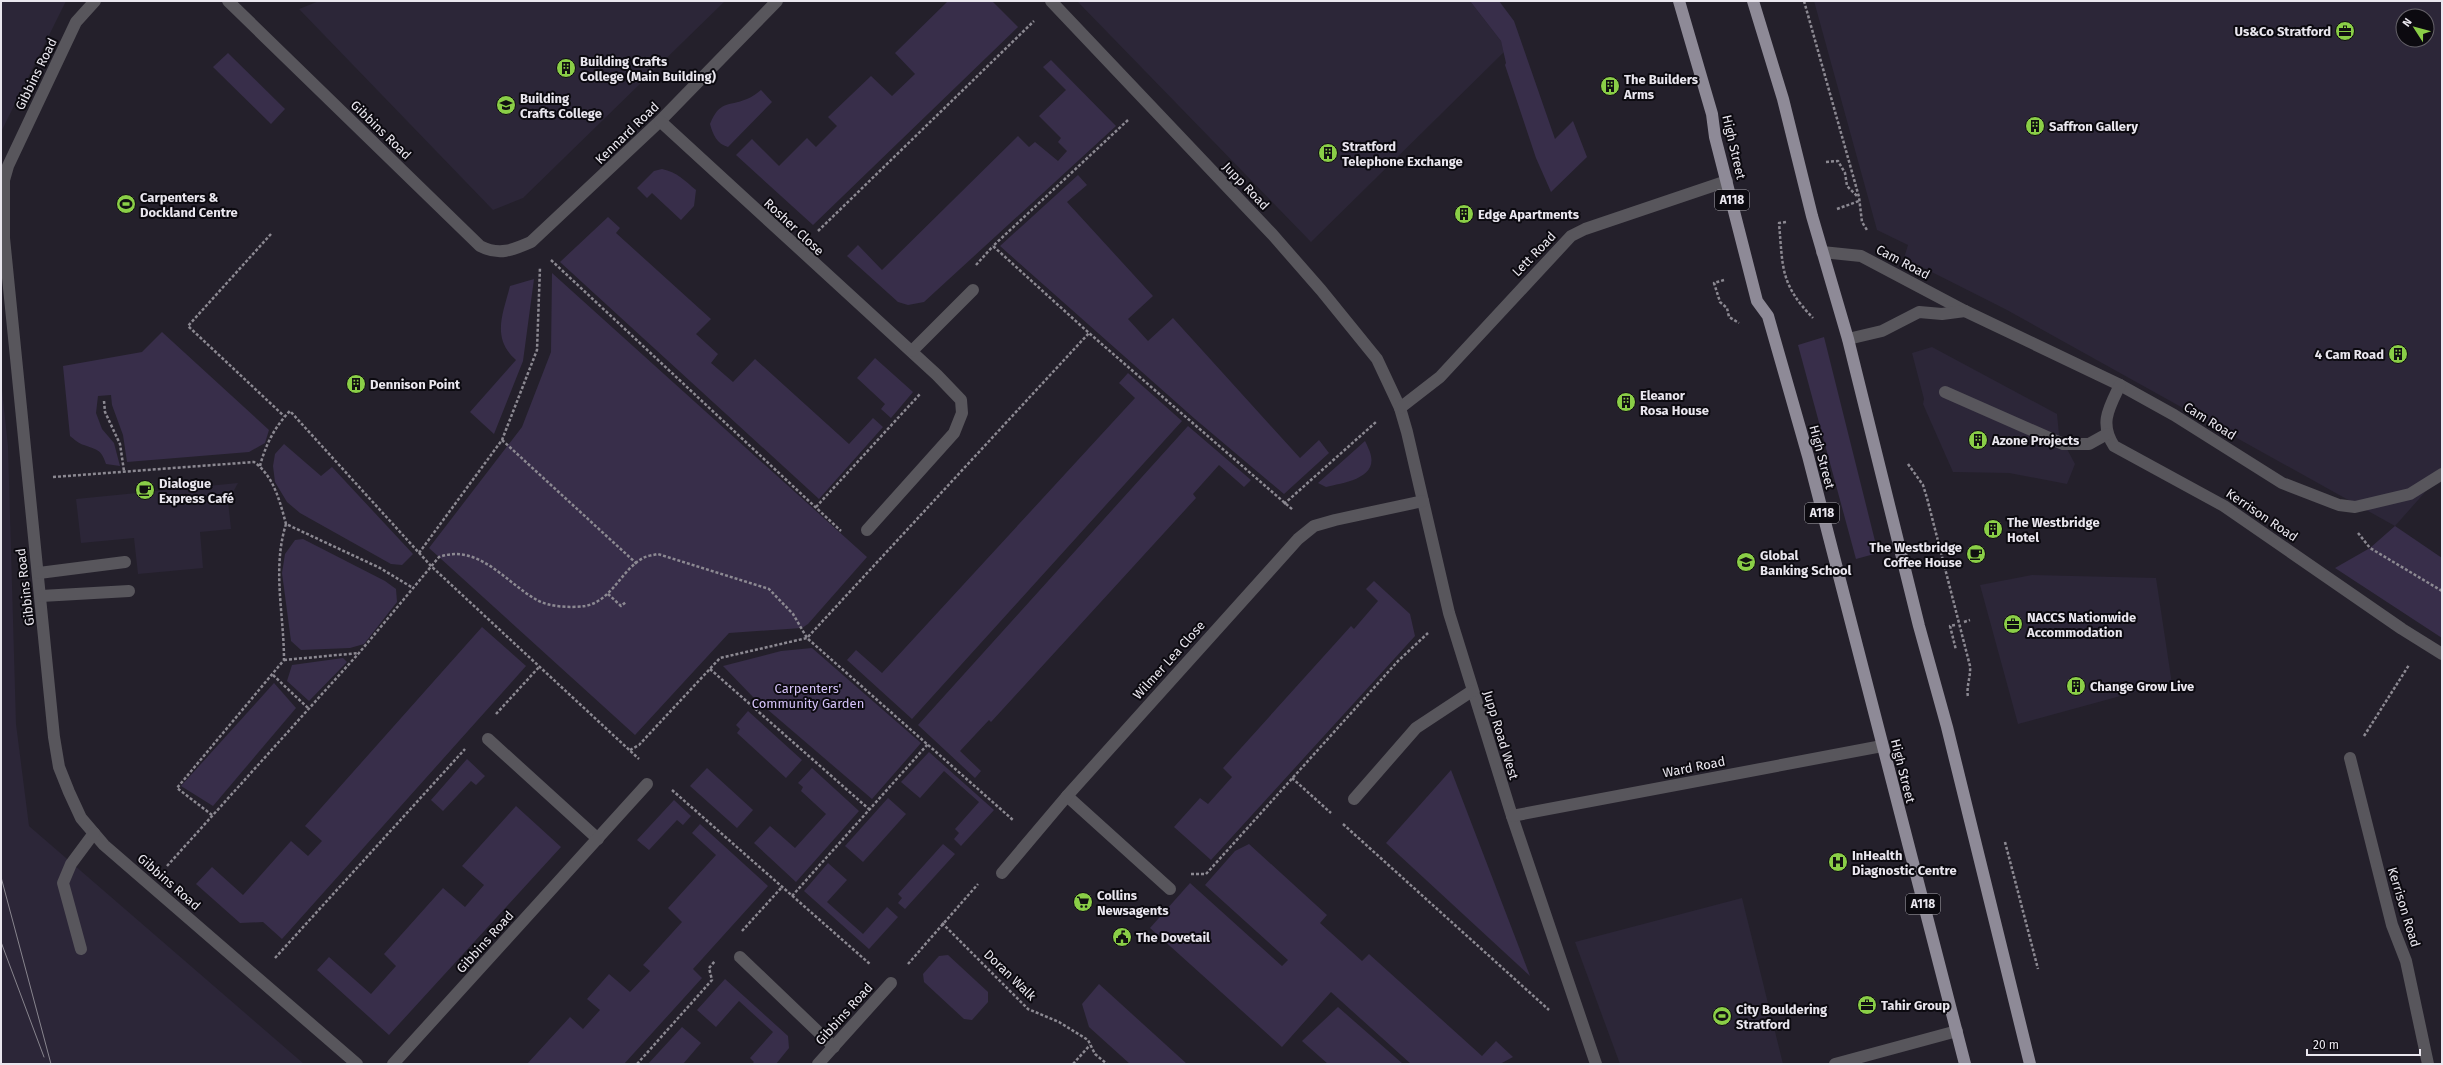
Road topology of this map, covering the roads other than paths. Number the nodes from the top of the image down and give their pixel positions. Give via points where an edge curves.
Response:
1 (95, 1) edge
2 (228, 1) edge
3 (777, 1) edge
4 (1679, 1) edge
5 (1753, 1) edge
6 (1052, 2) edge
7 (660, 121) junction
8 (1727, 181) junction
9 (480, 246) joint
10 (1822, 252) junction
11 (973, 290) dead end
12 (1965, 311) junction
13 (1848, 339) junction
14 (912, 351) junction
15 (2120, 385) junction
16 (1944, 392) dead end
17 (1398, 405) junction
18 (2107, 434) junction
19 (2442, 474) edge
20 (1422, 501) junction
21 (867, 530) dead end
22 (125, 562) dead end
23 (39, 573) junction
24 (129, 591) dead end
25 (41, 596) junction
26 (2442, 654) edge
27 (1472, 691) junction
28 (488, 738) dead end
29 (1882, 746) junction
30 (2350, 758) road end
31 (647, 784) dead end
32 (1067, 796) junction
33 (1354, 799) dead end
34 (1512, 816) junction
35 (94, 833) junction
36 (598, 839) junction
37 (1002, 873) road end
38 (1170, 889) road end
39 (81, 949) dead end
40 (740, 957) dead end
41 (891, 982) road end
42 (1957, 1031) junction
43 (834, 1047) junction
44 (1594, 1063) edge
45 (357, 1064) edge
46 (393, 1064) edge
47 (818, 1064) edge
48 (1835, 1064) edge
49 (1965, 1064) edge
50 (2030, 1064) edge
51 (2428, 1064) edge

1 - 23 street, Gibbins Road via 76,22 8,166 4,180 4,238
2 - 9 street, Gibbins Road
3 - 7 street, Kennard Road
4 - 8 main road, High Street / A118 via 1712,114 1715,137
5 - 10 main road
6 - 17 street, Jupp Road via 1272,234 1321,290 1377,359
7 - 9 street, Kennard Road via 536,246 508,252 490,252
7 - 14 street, Rosher Close via 798,250
8 - 17 street, Lett Road via 1570,236 1440,377
8 - 29 main road, High Street / A118 via 1757,301 1768,316 1808,456
10 - 12 street, Cam Road via 1862,256
10 - 13 main road
11 - 14 street
12 - 13 street via 1942,314 1919,312 1882,331
12 - 15 street, Cam Road
13 - 50 main road
14 - 21 street, Rosher Close via 961,400 962,414 954,434
15 - 18 street via 2106,422
15 - 19 street, Cam Road via 2174,415 2282,483 2339,505 2355,508 2410,494
16 - 18 street via 2063,444 2089,444
17 - 20 street, Jupp Road West
18 - 26 street, Kerrison Road via 2114,446 2224,506
20 - 27 street, Jupp Road West via 1449,613
20 - 32 street, Wilmer Lea Close via 1314,526 1298,539
22 - 23 street
23 - 25 street, Gibbins Road
24 - 25 street
25 - 35 street, Gibbins Road via 59,767 81,818
27 - 33 street via 1416,728
27 - 34 street, Jupp Road West
28 - 36 street
29 - 34 street, Ward Road
29 - 42 main road, High Street / A118
30 - 51 street, Kerrison Road via 2392,925 2406,961
31 - 36 street, Gibbins Road
32 - 37 street, Wilmer Lea Close
32 - 38 street
34 - 44 street, Jupp Road West
35 - 39 street via 71,864 63,883
35 - 45 street, Gibbins Road via 104,845
36 - 46 street, Gibbins Road
40 - 43 street
41 - 43 street, Gibbins Road
42 - 48 street
42 - 49 main road, High Street / A118
43 - 47 street, Gibbins Road

